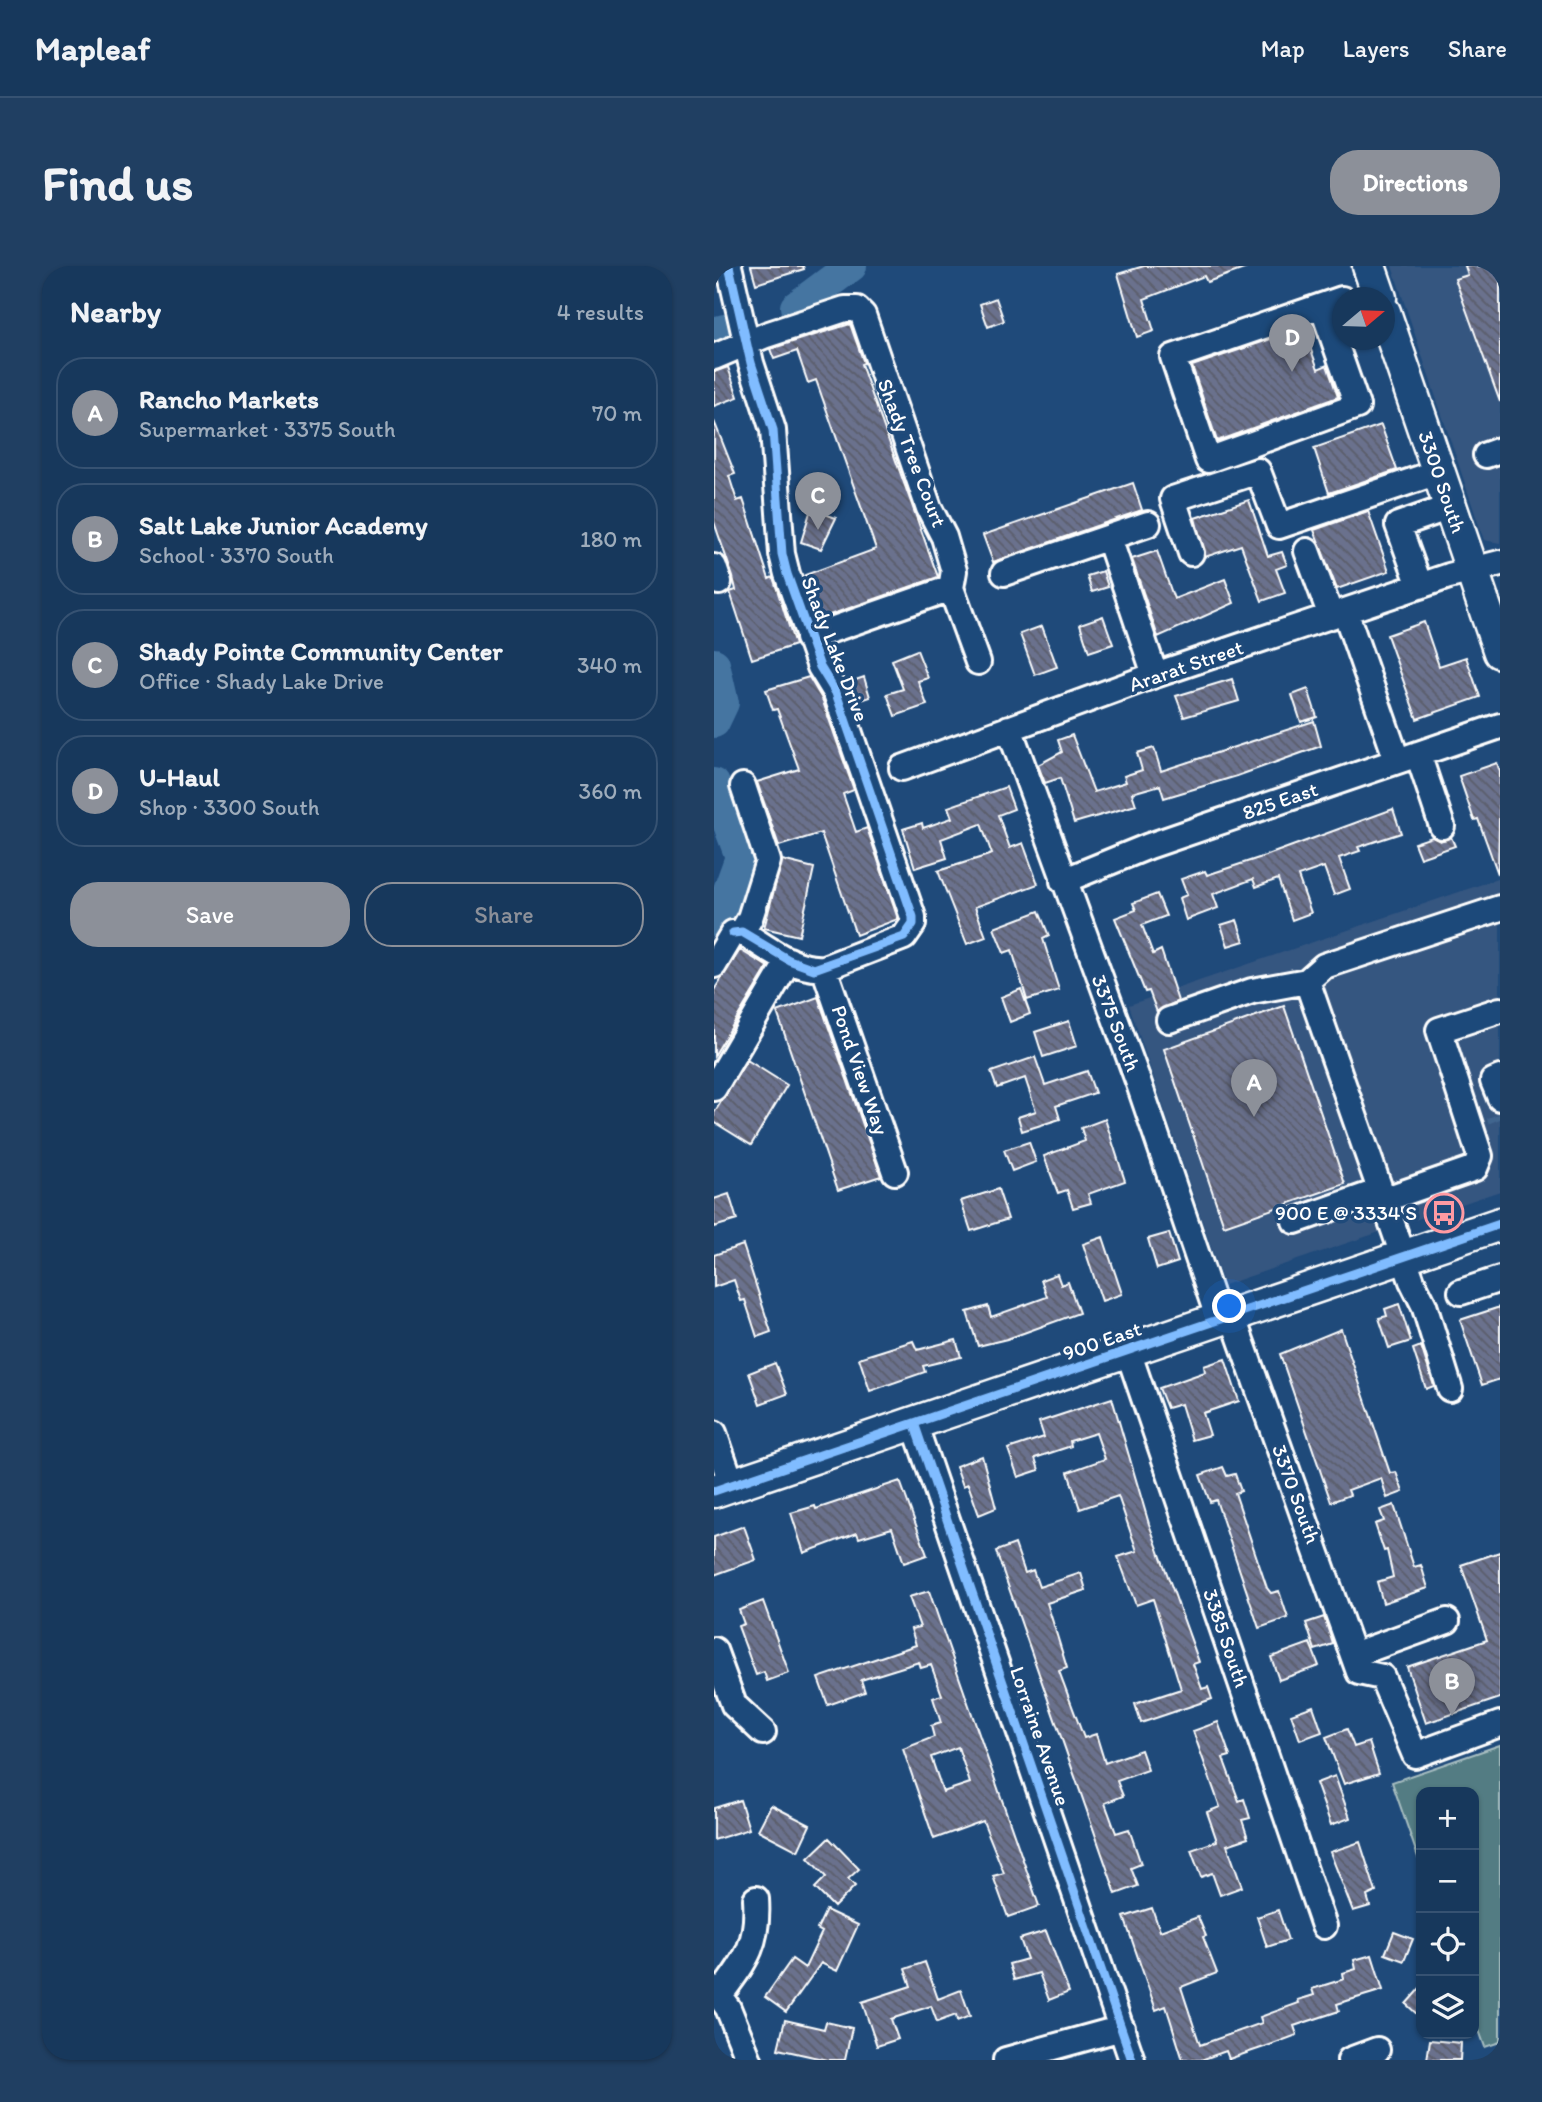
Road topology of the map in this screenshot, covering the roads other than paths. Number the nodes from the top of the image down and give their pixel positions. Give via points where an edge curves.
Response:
1 (720, 266) edge
2 (729, 266) edge
3 (714, 268) edge
4 (1337, 301) edge
5 (747, 343) junction
6 (1395, 344) edge
7 (714, 357) edge
8 (1438, 472) junction
9 (1450, 507) junction
10 (1148, 524) dead end
11 (1109, 538) junction
12 (1307, 551) dead end
13 (1191, 553) dead end
14 (1486, 567) edge
15 (1003, 573) dead end
16 (1420, 586) junction
17 (953, 593) junction
18 (1338, 614) junction
19 (808, 638) junction
20 (1500, 652) edge
21 (978, 662) dead end
22 (1155, 675) junction
23 (1500, 726) edge
24 (1009, 728) junction
25 (1407, 757) junction
26 (902, 768) dead end
27 (743, 786) dead end
28 (1442, 826) dead end
29 (1063, 881) junction
30 (1500, 908) edge
31 (737, 932) junction
32 (789, 960) junction
33 (714, 965) edge
34 (824, 968) junction
35 (1307, 981) junction
36 (1498, 1018) edge
37 (1169, 1020) dead end
38 (714, 1088) edge
39 (895, 1171) dead end
40 (1382, 1195) junction
41 (1295, 1221) dead end
42 (1500, 1224) edge
43 (1403, 1256) junction
44 (1500, 1279) edge
45 (1461, 1293) dead end
46 (1226, 1317) junction
47 (1128, 1351) junction
48 (1450, 1390) dead end
49 (914, 1423) junction
50 (714, 1433) edge
51 (723, 1488) edge
52 (1447, 1621) dead end
53 (714, 1650) edge
54 (1356, 1664) junction
55 (1500, 1724) edge
56 (763, 1732) dead end
57 (756, 1899) dead end
58 (1324, 1926) dead end
59 (717, 1992) edge
60 (1122, 2028) junction
61 (1377, 2050) dead end
62 (749, 2060) edge
63 (1006, 2060) edge
64 (1132, 2060) edge
65 (1350, 2060) edge

1 - 3 street
2 - 5 street, Shady Lake Drive
4 - 4 street via 1173,356 1208,460 1357,406
5 - 7 street
5 - 17 street, Shady Tree Court via 845,309 857,309 867,324 929,508 944,537 954,571
5 - 19 street, Shady Lake Drive via 773,430 782,554
6 - 8 main road, 3300 South
8 - 9 main road, 3300 South
8 - 13 street via 1279,526 1258,471 1173,499
9 - 14 main road, 3300 South
9 - 16 street via 1398,525
10 - 11 street
11 - 15 street
11 - 22 street
12 - 18 street
14 - 16 street, Ararat Street
14 - 20 main road, 3300 South
16 - 18 street, Ararat Street
17 - 19 street
17 - 21 street, Shady Tree Court
18 - 22 street, Ararat Street
18 - 25 street
19 - 34 street, Shady Lake Drive via 835,693 913,917 904,937
22 - 24 street, Ararat Street
23 - 25 street, 825 East
24 - 26 street, Ararat Street
24 - 29 street, 3375 South
25 - 28 street
25 - 29 street, 825 East via 1149,846
27 - 31 street via 768,861 750,918
29 - 46 street, 3375 South
30 - 35 street via 1324,966
31 - 32 street
31 - 33 street
32 - 34 street
32 - 38 street
34 - 39 street, Pond View Way
35 - 37 street via 1252,991
35 - 40 street
36 - 40 street via 1439,1030 1480,1156 1475,1168
40 - 41 street
40 - 43 street
42 - 43 main road, 900 East
43 - 46 main road, 900 East
43 - 48 street
44 - 45 street
46 - 47 main road, 900 East
46 - 54 street, 3370 South
47 - 49 main road, 900 East
47 - 58 street, 3385 South
49 - 51 main road, 900 East
49 - 60 street, Lorraine Avenue
50 - 51 street
52 - 54 street
53 - 56 street via 734,1705
54 - 55 street via 1382,1677 1415,1755
57 - 59 street via 758,1926 751,1950
59 - 62 street
60 - 63 street
60 - 64 street, Lorraine Avenue
61 - 65 street

